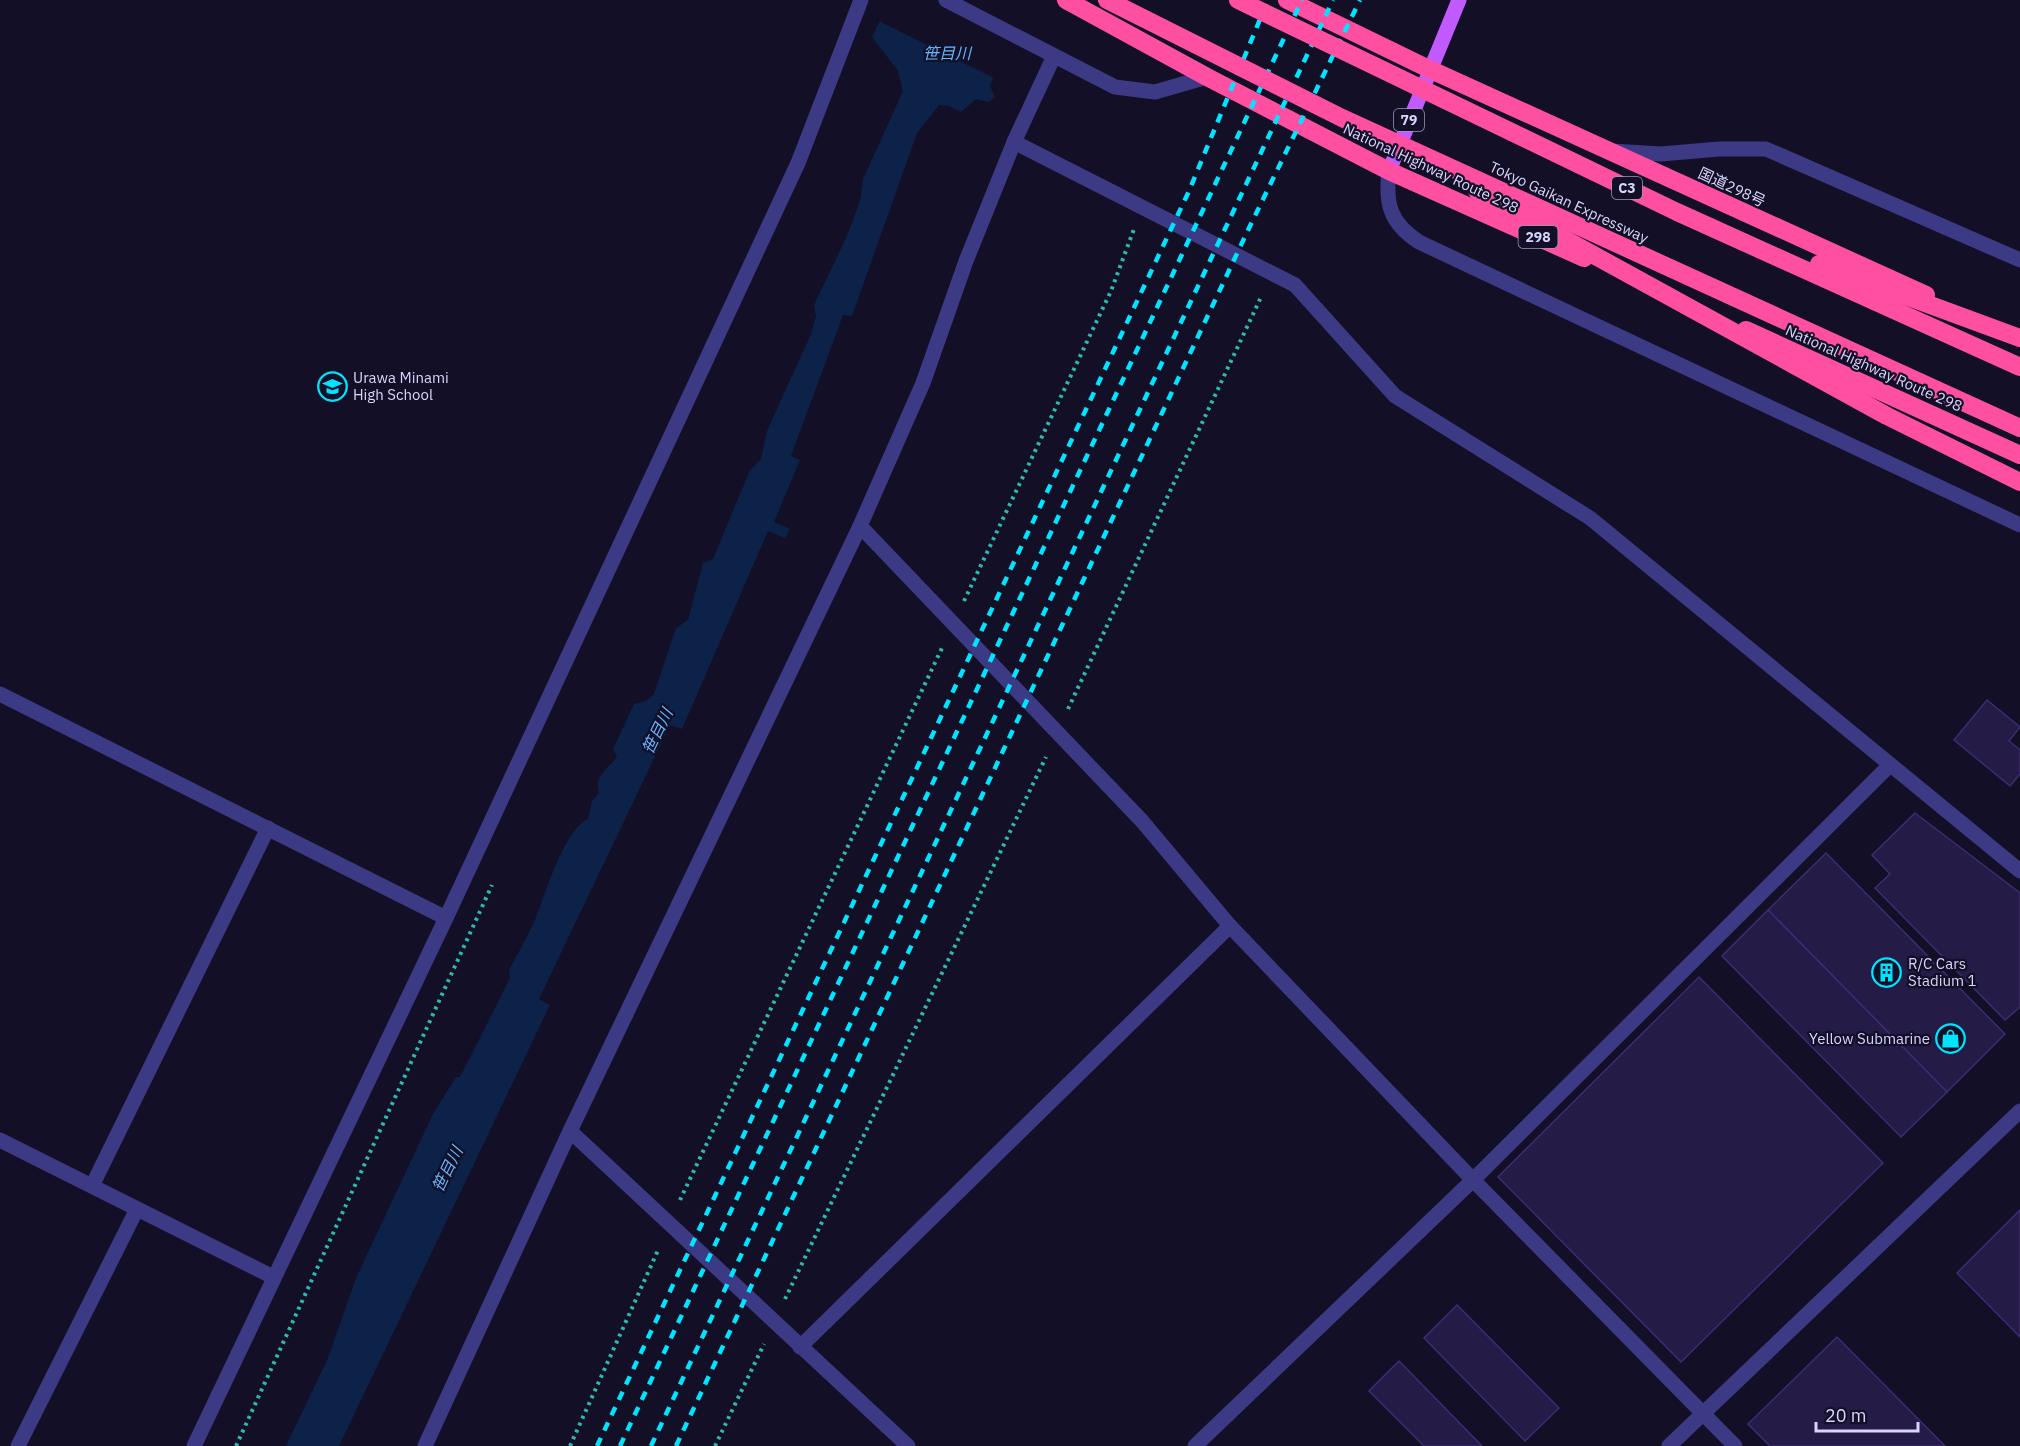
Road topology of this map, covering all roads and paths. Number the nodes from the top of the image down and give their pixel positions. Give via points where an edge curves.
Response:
1 (861, 0) edge
2 (946, 0) edge
3 (1066, 0) edge
4 (1107, 0) edge
5 (1238, 0) edge
6 (1287, 0) edge
7 (1459, 0) edge
8 (1054, 56) junction
9 (1429, 69) junction
10 (1207, 78) junction
11 (1342, 118) junction
12 (1014, 142) junction
13 (1608, 151) junction
14 (1389, 171) junction
15 (1142, 208) junction
16 (1677, 212) junction
17 (2020, 260) edge
18 (1272, 274) junction
19 (2020, 338) edge
20 (2020, 367) edge
21 (2020, 428) edge
22 (2020, 455) edge
23 (2020, 482) edge
24 (2020, 525) edge
25 (860, 526) junction
26 (953, 624) junction
27 (0, 694) edge
28 (1057, 733) junction
29 (1890, 765) junction
30 (268, 828) junction
31 (2020, 871) edge
32 (446, 918) junction
33 (1230, 926) junction
34 (2020, 1111) edge
35 (570, 1131) junction
36 (0, 1140) edge
37 (1473, 1180) junction
38 (92, 1186) junction
39 (137, 1209) junction
40 (670, 1223) junction
41 (273, 1277) junction
42 (773, 1323) junction
43 (800, 1347) junction
44 (1704, 1413) junction
45 (18, 1446) edge
46 (194, 1446) edge
47 (425, 1446) edge
48 (570, 1446) edge
49 (715, 1446) edge
50 (908, 1446) edge
51 (1195, 1446) edge
52 (1669, 1446) edge
53 (1735, 1446) edge

1 - 32 street via 807,144
2 - 8 street
3 - 10 highway, National Highway Route 298 / 298
4 - 11 highway, Tokyo Gaikan Expressway, bridge
5 - 16 highway, C3, bridge
6 - 9 highway
7 - 9 main road, 79
8 - 10 street via 1115,87 1155,92
8 - 12 street
9 - 13 highway, 国道298号
9 - 14 main road, 79
10 - 14 highway, National Highway Route 298 / 298
11 - 21 highway, Tokyo Gaikan Expressway, bridge
11 - 23 highway, bridge via 1887,416
12 - 15 street
12 - 25 street via 923,383
13 - 17 street via 1661,154 1766,149
13 - 19 highway, 国道298号
14 - 22 highway, National Highway Route 298 / 298
14 - 24 street via 1386,194 1391,210 1402,231 1419,242
15 - 18 street
15 - 26 path via 1111,291
16 - 19 highway, bridge
16 - 20 highway, C3, bridge
18 - 28 path
18 - 29 street via 1295,285 1395,396 1590,518
25 - 26 street
25 - 35 street
26 - 28 street
26 - 40 path
27 - 30 street
28 - 33 street via 1142,821
28 - 42 path
29 - 31 street
29 - 37 street
30 - 32 street
30 - 38 street
32 - 41 street
33 - 37 street
33 - 43 street
34 - 44 street
35 - 40 street
35 - 47 street
36 - 38 street
37 - 44 street
37 - 51 street
38 - 39 street
39 - 41 street
39 - 45 street
40 - 42 street
40 - 48 path
41 - 46 street
42 - 43 street
42 - 49 path
43 - 50 street
44 - 52 street
44 - 53 street

